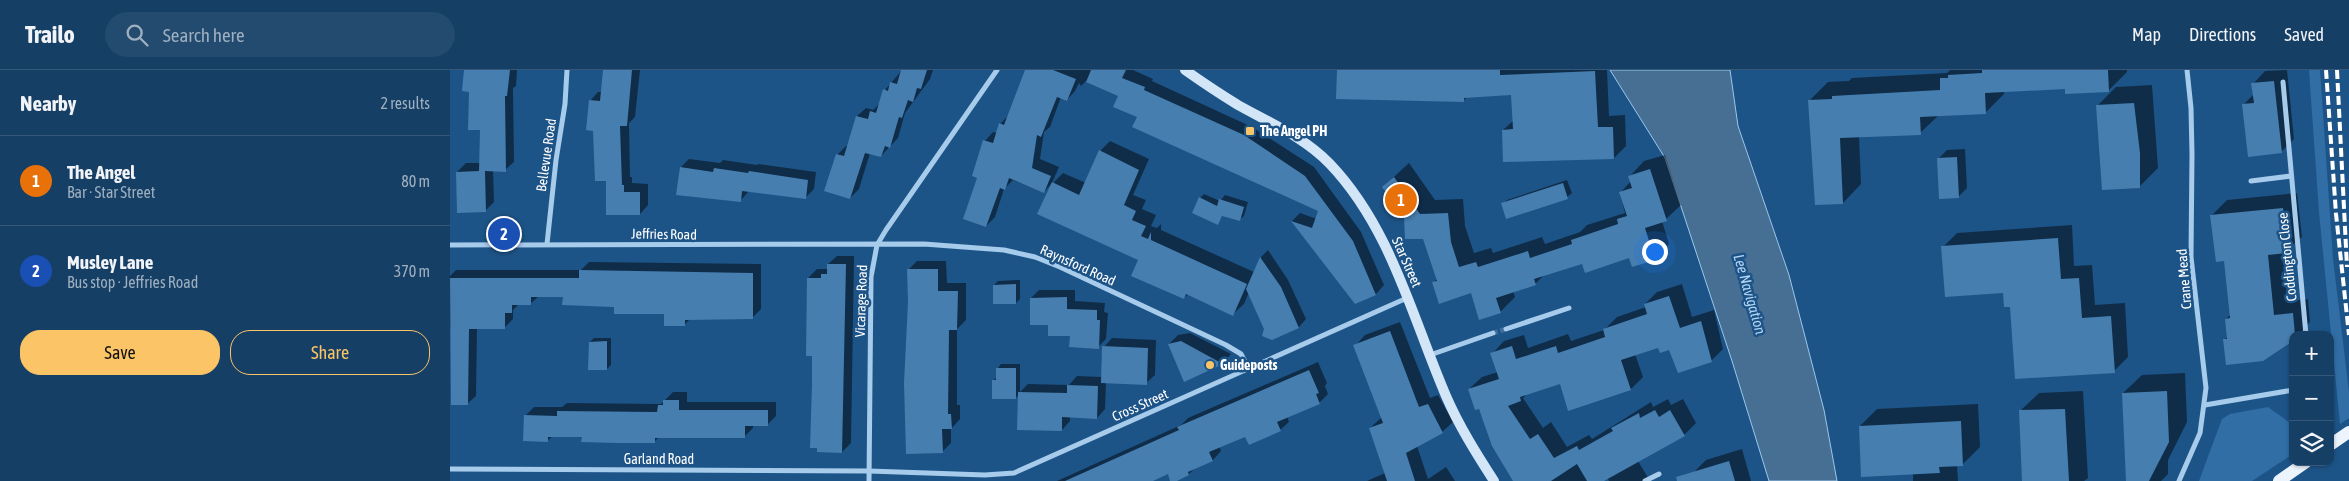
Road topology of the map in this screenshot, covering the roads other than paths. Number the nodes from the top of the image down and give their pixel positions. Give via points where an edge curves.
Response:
1 (567, 70) edge
2 (998, 70) edge
3 (1185, 70) edge
4 (2187, 70) edge
5 (2283, 82) dead end
6 (2290, 176) junction
7 (2250, 181) dead end
8 (547, 244) junction
9 (450, 245) edge
10 (877, 245) junction
11 (1408, 298) junction
12 (1568, 308) dead end
13 (1506, 329) tunnel mouth
14 (2306, 331) edge
15 (1493, 334) tunnel mouth
16 (1430, 355) junction
17 (1249, 369) junction
18 (2289, 391) edge
19 (2205, 405) junction
20 (2349, 432) edge
21 (2334, 442) edge
22 (2300, 466) edge
23 (450, 469) edge
24 (869, 471) junction
25 (1659, 474) dead end
26 (869, 481) edge
27 (1494, 481) edge
28 (1645, 481) edge
29 (2179, 481) edge
30 (2278, 481) edge

1 - 8 street, Bellevue Road
2 - 10 street, Vicarage Road via 896,213
3 - 11 main road, Star Street via 1293,134 1330,164 1349,186 1380,235
4 - 19 street, Crane Mead via 2192,136 2192,257 2205,371
5 - 6 street, Coddington Close
6 - 7 street
6 - 14 street, Coddington Close
8 - 9 street, Jeffries Road
8 - 10 street, Jeffries Road
10 - 17 street, Raynsford Road via 972,247 1035,257 1226,345 1241,354
10 - 24 street, Vicarage Road via 871,277
11 - 16 main road, Star Street
11 - 17 street, Cross Street
12 - 13 street
15 - 16 street
16 - 27 main road, Star Street via 1458,421
17 - 24 street, Cross Street via 1014,473
18 - 19 street
19 - 29 street, Crane Mead via 2200,433
20 - 21 main road
22 - 30 main road
23 - 24 street, Garland Road
24 - 26 street, Vicarage Road
25 - 28 street

